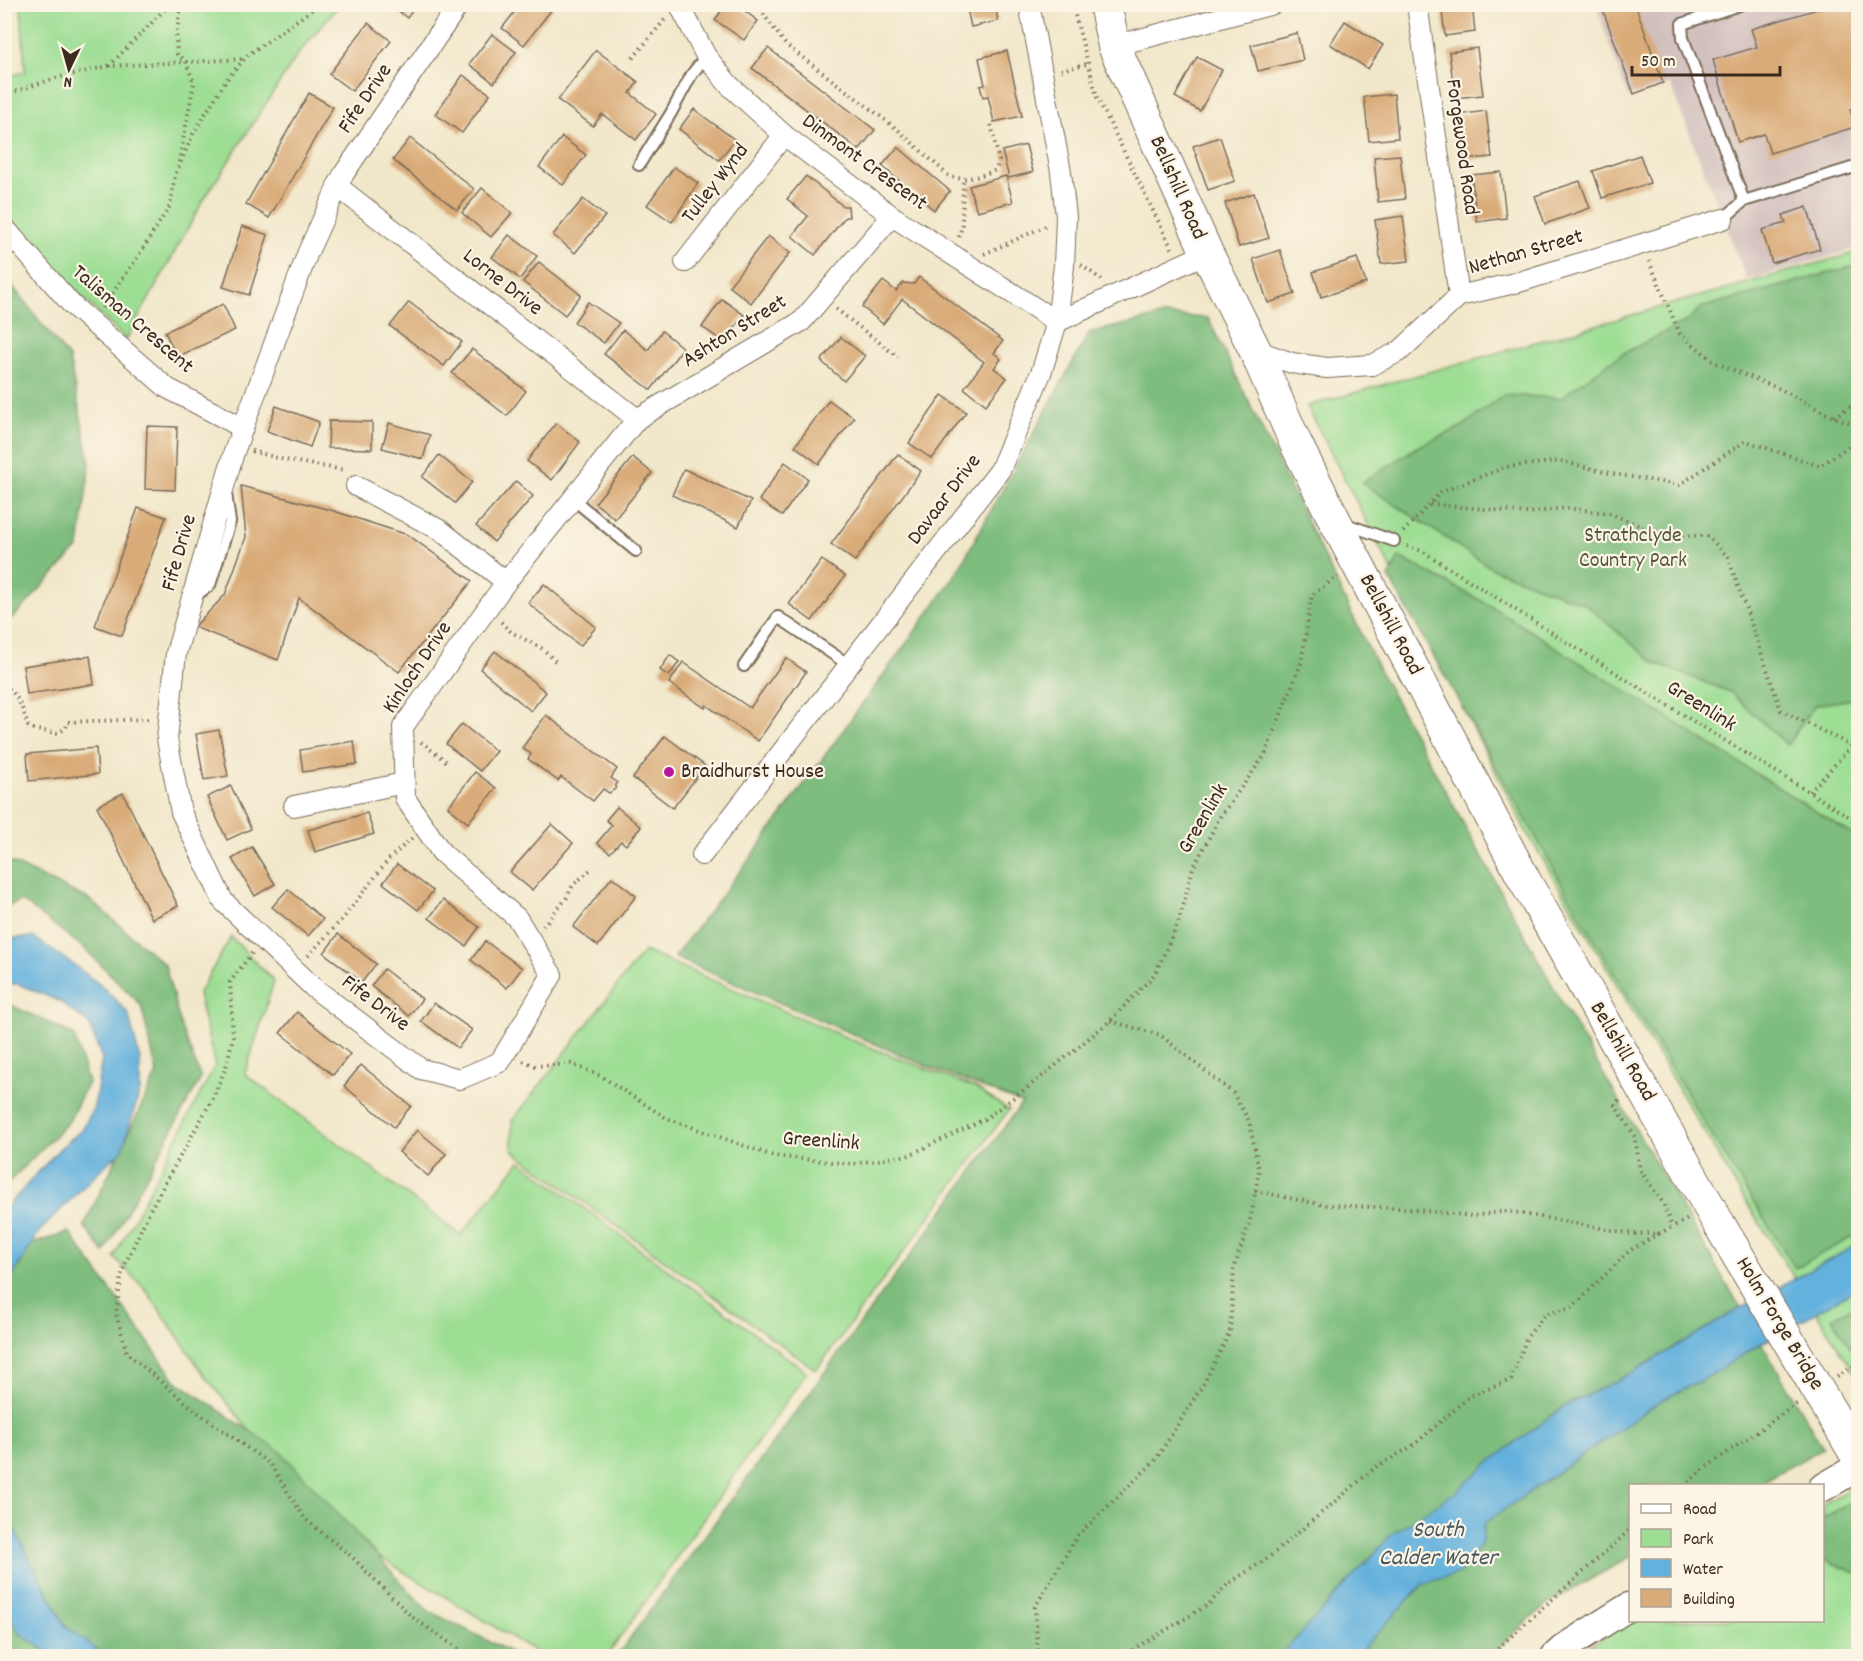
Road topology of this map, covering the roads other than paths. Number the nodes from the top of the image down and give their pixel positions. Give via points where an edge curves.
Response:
1 (459, 4) edge
2 (1029, 4) edge
3 (1105, 4) edge
4 (1273, 4) edge
5 (1416, 4) edge
6 (1742, 4) edge
7 (675, 9) edge
8 (1114, 46) junction
9 (706, 56) junction
10 (784, 135) junction
11 (639, 165) dead end
12 (1858, 166) edge
13 (338, 186) junction
14 (1744, 201) junction
15 (892, 216) junction
16 (1723, 219) joint
17 (4, 227) edge
18 (1194, 260) junction
19 (685, 262) dead end
20 (1459, 296) junction
21 (1057, 322) junction
22 (1255, 350) junction
23 (637, 419) junction
24 (243, 428) junction
25 (356, 486) road end
26 (573, 499) junction
27 (1334, 519) junction
28 (1394, 541) road end
29 (636, 551) dead end
30 (506, 582) junction
31 (849, 665) junction
32 (744, 666) dead end
33 (404, 783) junction
34 (294, 806) dead end
35 (702, 855) dead end
36 (421, 1070) joint
37 (1715, 1216) joint
38 (1858, 1458) edge
39 (1858, 1467) edge
40 (1824, 1487) edge
41 (1629, 1607) edge
42 (1555, 1656) edge

1 - 13 street, Fife Drive
2 - 21 street, Davaar Drive via 1066,216
3 - 8 main road, Bellshill Road
4 - 8 street
5 - 20 street, Forgewood Road
6 - 14 lane via 1682,24 1683,38
7 - 9 street, Dinmont Crescent
8 - 18 main road, Bellshill Road
9 - 10 street, Dinmont Crescent via 729,85
9 - 11 lane
10 - 15 street, Dinmont Crescent
10 - 19 street, Tulley Wynd
12 - 14 lane
13 - 23 street, Lorne Drive
13 - 24 street, Fife Drive via 308,252
14 - 16 lane
15 - 21 street, Dinmont Crescent
15 - 23 street, Ashton Street via 802,321
16 - 20 street, Nethan Street via 1519,282
17 - 24 street, Talisman Crescent via 72,305 167,388
18 - 21 street
18 - 22 main road, Bellshill Road
20 - 22 street, Nethan Street via 1400,351 1372,365 1327,368 1292,363
21 - 31 street, Davaar Drive via 1041,373 1000,470
22 - 27 main road, Bellshill Road
23 - 26 street, Kinloch Drive
24 - 36 street, Fife Drive via 176,653 166,739 181,812 223,901 314,988
25 - 30 street via 440,530
26 - 29 lane
26 - 30 street, Kinloch Drive
27 - 28 lane
27 - 37 main road, Bellshill Road via 1525,881
30 - 33 street, Kinloch Drive via 403,727
31 - 32 lane via 778,617
31 - 35 street, Davaar Drive
33 - 34 street
33 - 36 street, Kinloch Drive via 405,798 442,853 517,918 552,975 500,1062 460,1079
37 - 38 main road, Holm Forge Bridge, bridge
39 - 40 street
41 - 42 street

